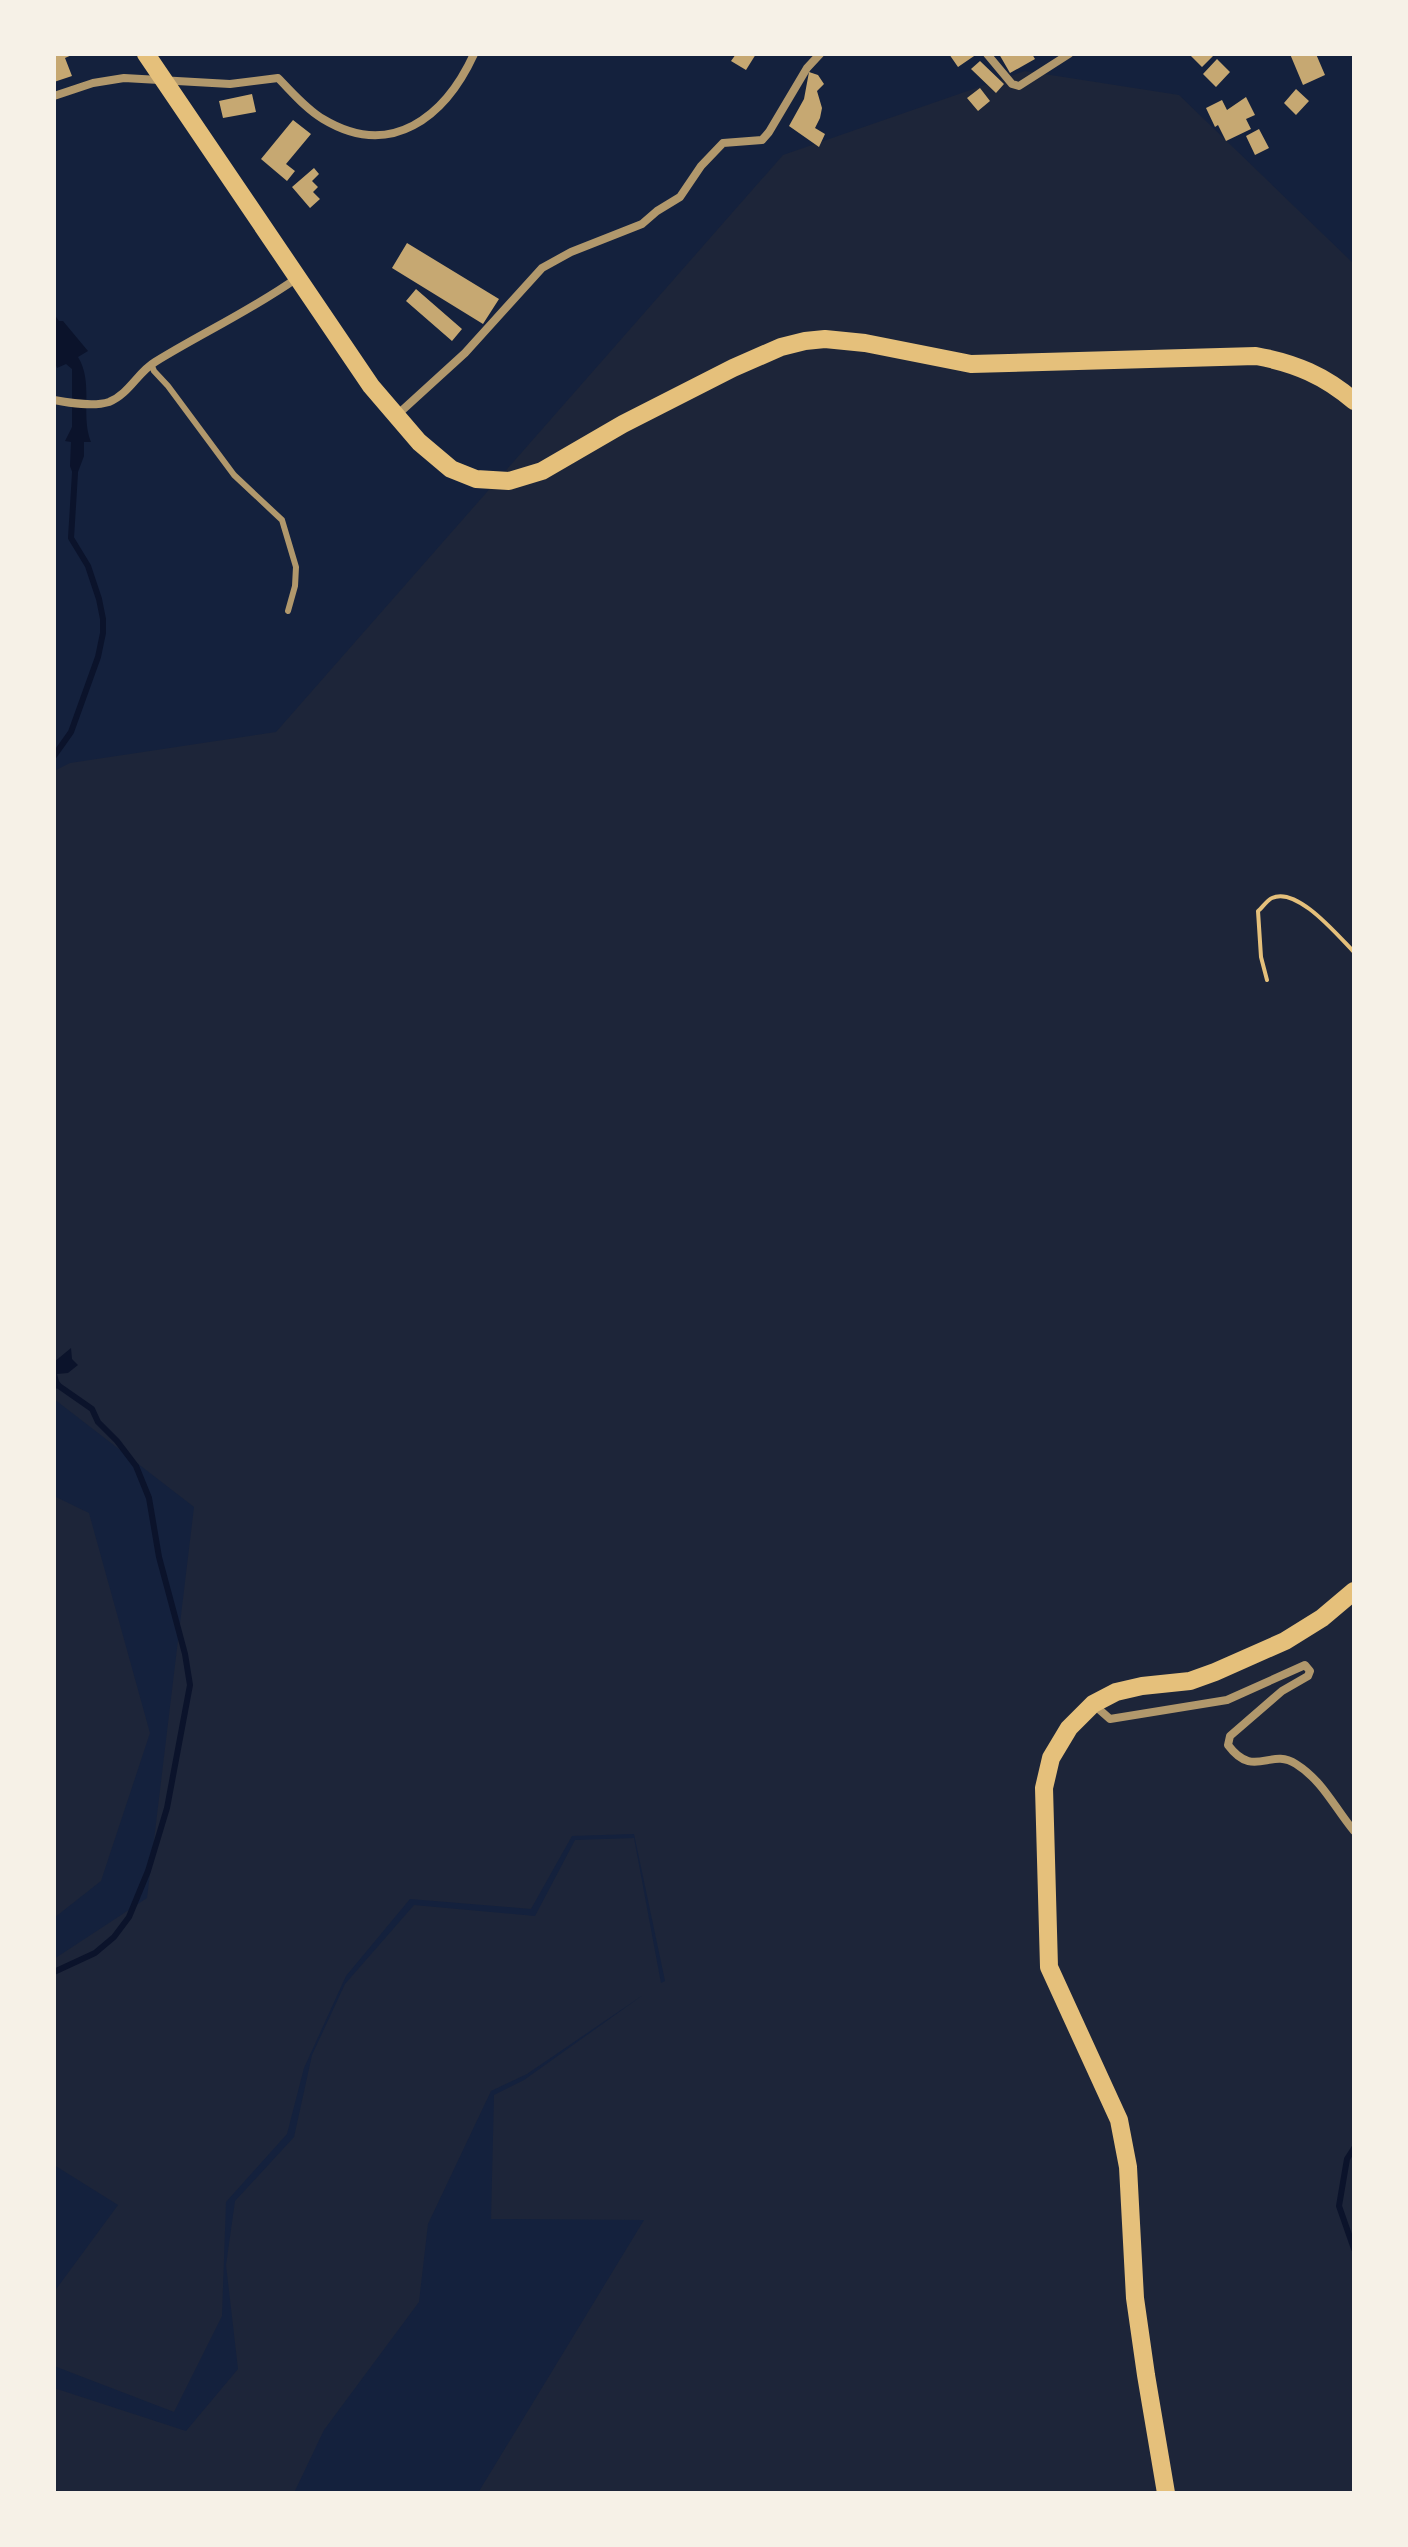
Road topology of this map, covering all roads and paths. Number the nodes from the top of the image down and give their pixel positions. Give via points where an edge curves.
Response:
1 (146, 54) edge
2 (474, 54) edge
3 (820, 54) edge
4 (987, 54) edge
5 (1069, 54) edge
6 (164, 80) junction
7 (54, 96) edge
8 (297, 278) junction
9 (151, 364) junction
10 (54, 400) edge
11 (1354, 401) edge
12 (396, 417) junction
13 (288, 611) dead end
14 (1354, 952) edge
15 (1267, 980) dead end
16 (1354, 1591) edge
17 (1093, 1704) junction
18 (1354, 1831) edge
19 (1166, 2493) edge

1 - 6 main road
2 - 6 street via 452,92 429,114 384,137 323,119 278,78 230,84
3 - 12 street via 762,140 723,143 680,197 642,224 542,268 465,353
4 - 5 street via 1019,86
6 - 7 street via 124,78
6 - 8 main road
8 - 9 street
8 - 12 main road
9 - 10 street via 108,402
9 - 13 lane via 234,475 282,520 296,567
11 - 12 main road via 1302,367 1256,356 971,364 825,339 781,347 733,368 542,471 509,481 476,479 451,469
14 - 15 path via 1305,904 1285,896 1271,898 1258,911
16 - 17 main road via 1285,1641 1215,1672 1116,1692
17 - 18 street via 1110,1719 1227,1700 1305,1665 1308,1676 1247,1721 1230,1736 1228,1745 1251,1763 1293,1761 1320,1782
17 - 19 main road via 1069,1728 1051,1758 1044,1788 1049,1967 1119,2120 1128,2167 1135,2298

